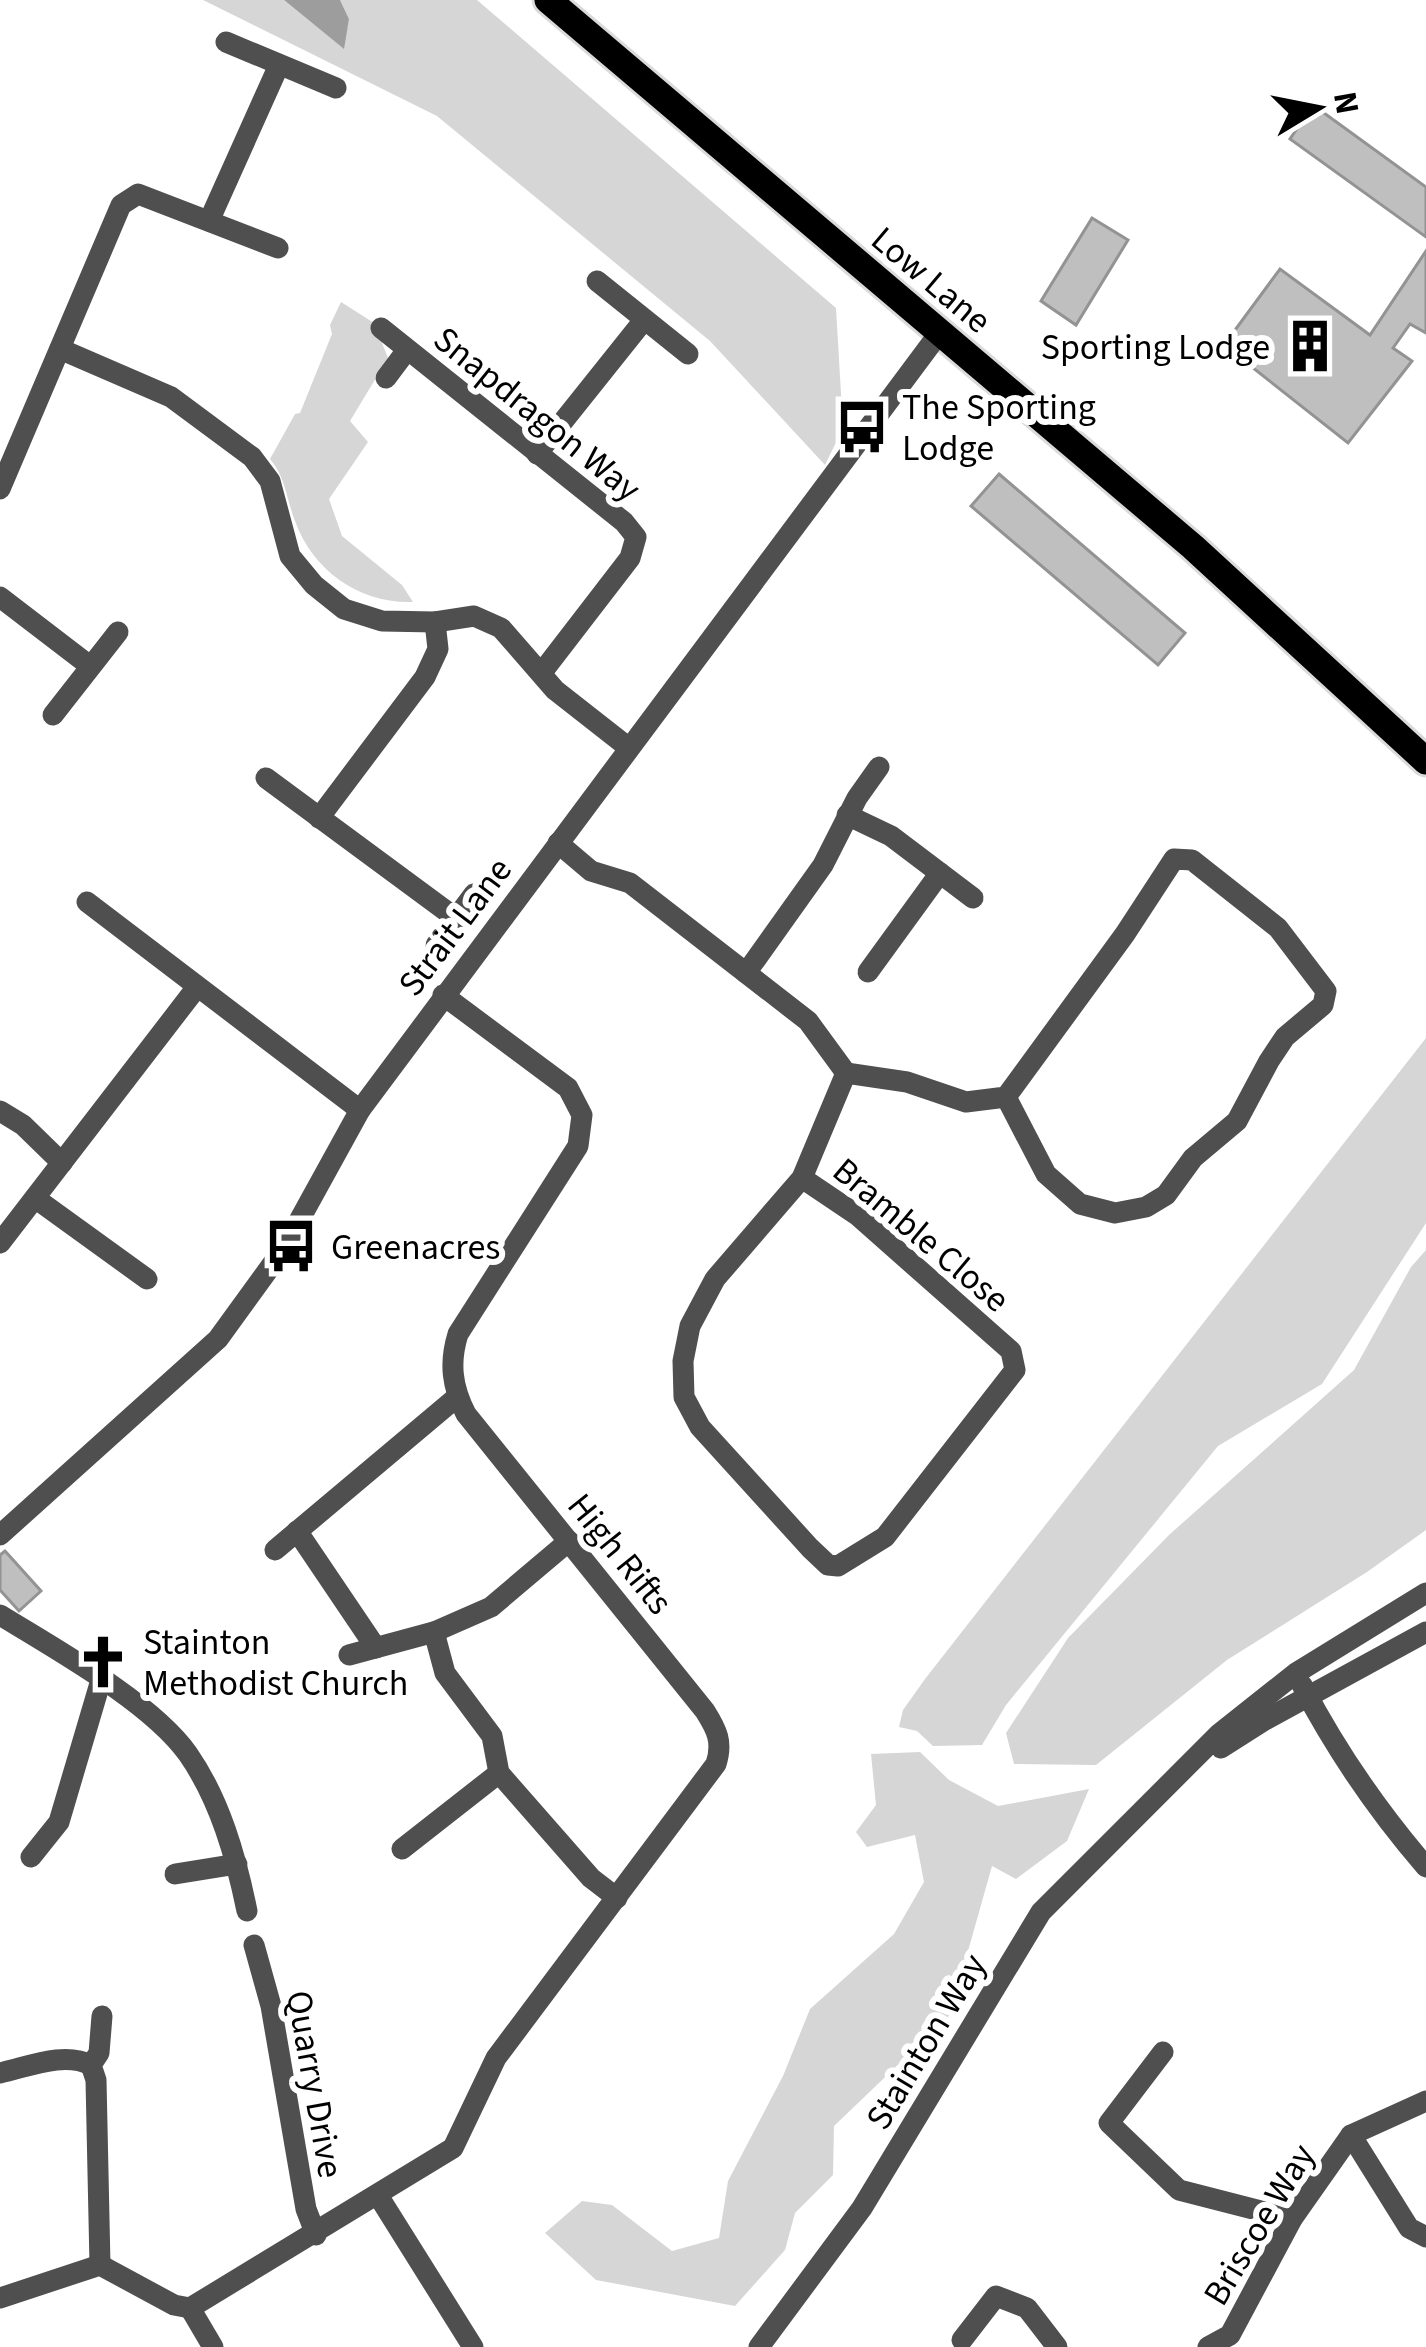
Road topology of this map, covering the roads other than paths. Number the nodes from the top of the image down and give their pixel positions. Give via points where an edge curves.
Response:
1 (548, 0) edge
2 (226, 42) dead end
3 (279, 64) junction
4 (336, 88) dead end
5 (209, 221) junction
6 (278, 248) dead end
7 (597, 280) dead end
8 (644, 320) junction
9 (381, 328) dead end
10 (940, 332) junction
11 (60, 350) junction
12 (407, 350) junction
13 (688, 354) dead end
14 (386, 378) dead end
15 (537, 454) junction
16 (0, 488) edge
17 (0, 597) edge
18 (434, 622) junction
19 (118, 632) dead end
20 (90, 666) junction
21 (542, 671) junction
22 (53, 715) dead end
23 (629, 748) junction
24 (1426, 761) edge
25 (879, 767) dead end
26 (266, 778) dead end
27 (847, 815) junction
28 (319, 818) junction
29 (558, 843) junction
30 (940, 873) junction
31 (474, 894) dead end
32 (973, 898) dead end
33 (87, 902) dead end
34 (457, 919) junction
35 (436, 945) dead end
36 (868, 972) dead end
37 (746, 973) junction
38 (197, 987) junction
39 (443, 994) junction
40 (846, 1073) junction
41 (1006, 1096) junction
42 (360, 1110) junction
43 (0, 1111) edge
44 (62, 1163) junction
45 (802, 1178) junction
46 (35, 1198) junction
47 (0, 1244) edge
48 (147, 1279) dead end
49 (457, 1397) junction
50 (297, 1532) junction
51 (0, 1535) edge
52 (569, 1541) junction
53 (275, 1550) dead end
54 (1426, 1593) edge
55 (0, 1615) edge
56 (434, 1632) junction
57 (1426, 1632) edge
58 (376, 1648) junction
59 (349, 1655) dead end
60 (1296, 1673) junction
61 (101, 1680) junction
62 (1308, 1697) junction
63 (499, 1773) junction
64 (1165, 1785) junction
65 (402, 1849) dead end
66 (31, 1857) dead end
67 (237, 1864) junction
68 (1426, 1867) edge
69 (175, 1874) dead end
70 (617, 1898) junction
71 (247, 1911) dead end
72 (254, 1945) dead end
73 (102, 2015) dead end
74 (1163, 2052) dead end
75 (91, 2065) junction
76 (0, 2073) edge
77 (1426, 2101) edge
78 (1352, 2135) junction
79 (379, 2197) junction
80 (1292, 2219) junction
81 (316, 2235) junction
82 (1426, 2237) edge
83 (100, 2266) junction
84 (0, 2298) edge
85 (190, 2308) junction
86 (962, 2340) dead end
87 (1234, 2341) edge
88 (213, 2347) edge
89 (473, 2347) edge
90 (759, 2347) edge
91 (1057, 2347) edge
92 (1208, 2347) edge

1 - 10 main road, Low Lane
2 - 3 street
3 - 4 street
3 - 5 street
5 - 6 street
5 - 11 street via 138,194 121,205
7 - 8 street
8 - 13 street
8 - 15 street
9 - 12 street, Snapdragon Way
10 - 23 street, Strait Lane
10 - 24 main road, Low Lane via 1193,547
11 - 16 street
11 - 18 street via 171,397 252,457 270,481 290,556 344,608 382,620
12 - 14 street
12 - 15 street, Snapdragon Way
15 - 21 street, Snapdragon Way via 636,537 630,558
17 - 20 street
18 - 21 street via 474,616 501,628
18 - 28 street via 438,649 425,677
19 - 20 street
20 - 22 street
21 - 23 street
23 - 29 street, Strait Lane
25 - 27 street
26 - 28 street
27 - 30 street
27 - 37 street via 824,866
28 - 34 street
29 - 37 street via 592,871 630,884
29 - 39 street, Strait Lane
30 - 32 street
30 - 36 street
31 - 34 street
33 - 38 street
34 - 35 street
37 - 40 street via 808,1022
38 - 42 street
38 - 44 street
39 - 42 street, Strait Lane
39 - 49 street via 568,1088 583,1115 578,1146 458,1334
40 - 41 street via 967,1102
40 - 45 street, Bramble Close
41 - 41 street via 1174,859 1192,860 1278,928 1326,992 1323,1005 1285,1037 1237,1121 1146,1207 1115,1213 1080,1204 1046,1174
42 - 51 street, Strait Lane via 284,1248 218,1339
43 - 44 street
44 - 46 street
45 - 45 street, Bramble Close via 857,1215 1012,1352 1015,1370 885,1537 838,1566 810,1548 700,1427 684,1396 690,1326 715,1279
46 - 47 street
46 - 48 street
49 - 50 street
49 - 52 street, High Rifts
50 - 53 street
50 - 58 street
52 - 56 street via 491,1606
52 - 70 street, High Rifts via 705,1711 721,1749
54 - 60 street, Stainton Way
55 - 61 street
56 - 58 street
56 - 63 street via 445,1673 492,1736
57 - 62 street, Stainton Way
58 - 59 street
60 - 62 street
60 - 64 street, Stainton Way
61 - 66 street via 58,1822
61 - 67 street via 187,1752
62 - 64 street, Stainton Way
62 - 68 street via 1375,1808
63 - 65 street
63 - 70 street
64 - 90 street, Stainton Way via 1041,1912 862,2208
67 - 69 street
67 - 71 street
70 - 79 street, High Rifts via 496,2058 453,2148
72 - 81 street, Quarry Drive
73 - 75 street
74 - 80 street via 1109,2123 1179,2190
75 - 76 street via 65,2059
75 - 83 street
77 - 78 street, Briscoe Way
78 - 80 street, Briscoe Way
78 - 82 street via 1408,2228
79 - 81 street, High Rifts
79 - 89 street
80 - 87 street, Briscoe Way
81 - 85 street, High Rifts
83 - 84 street
83 - 85 street
85 - 88 street
86 - 91 street via 996,2296 1027,2308
87 - 92 street, Briscoe Way

